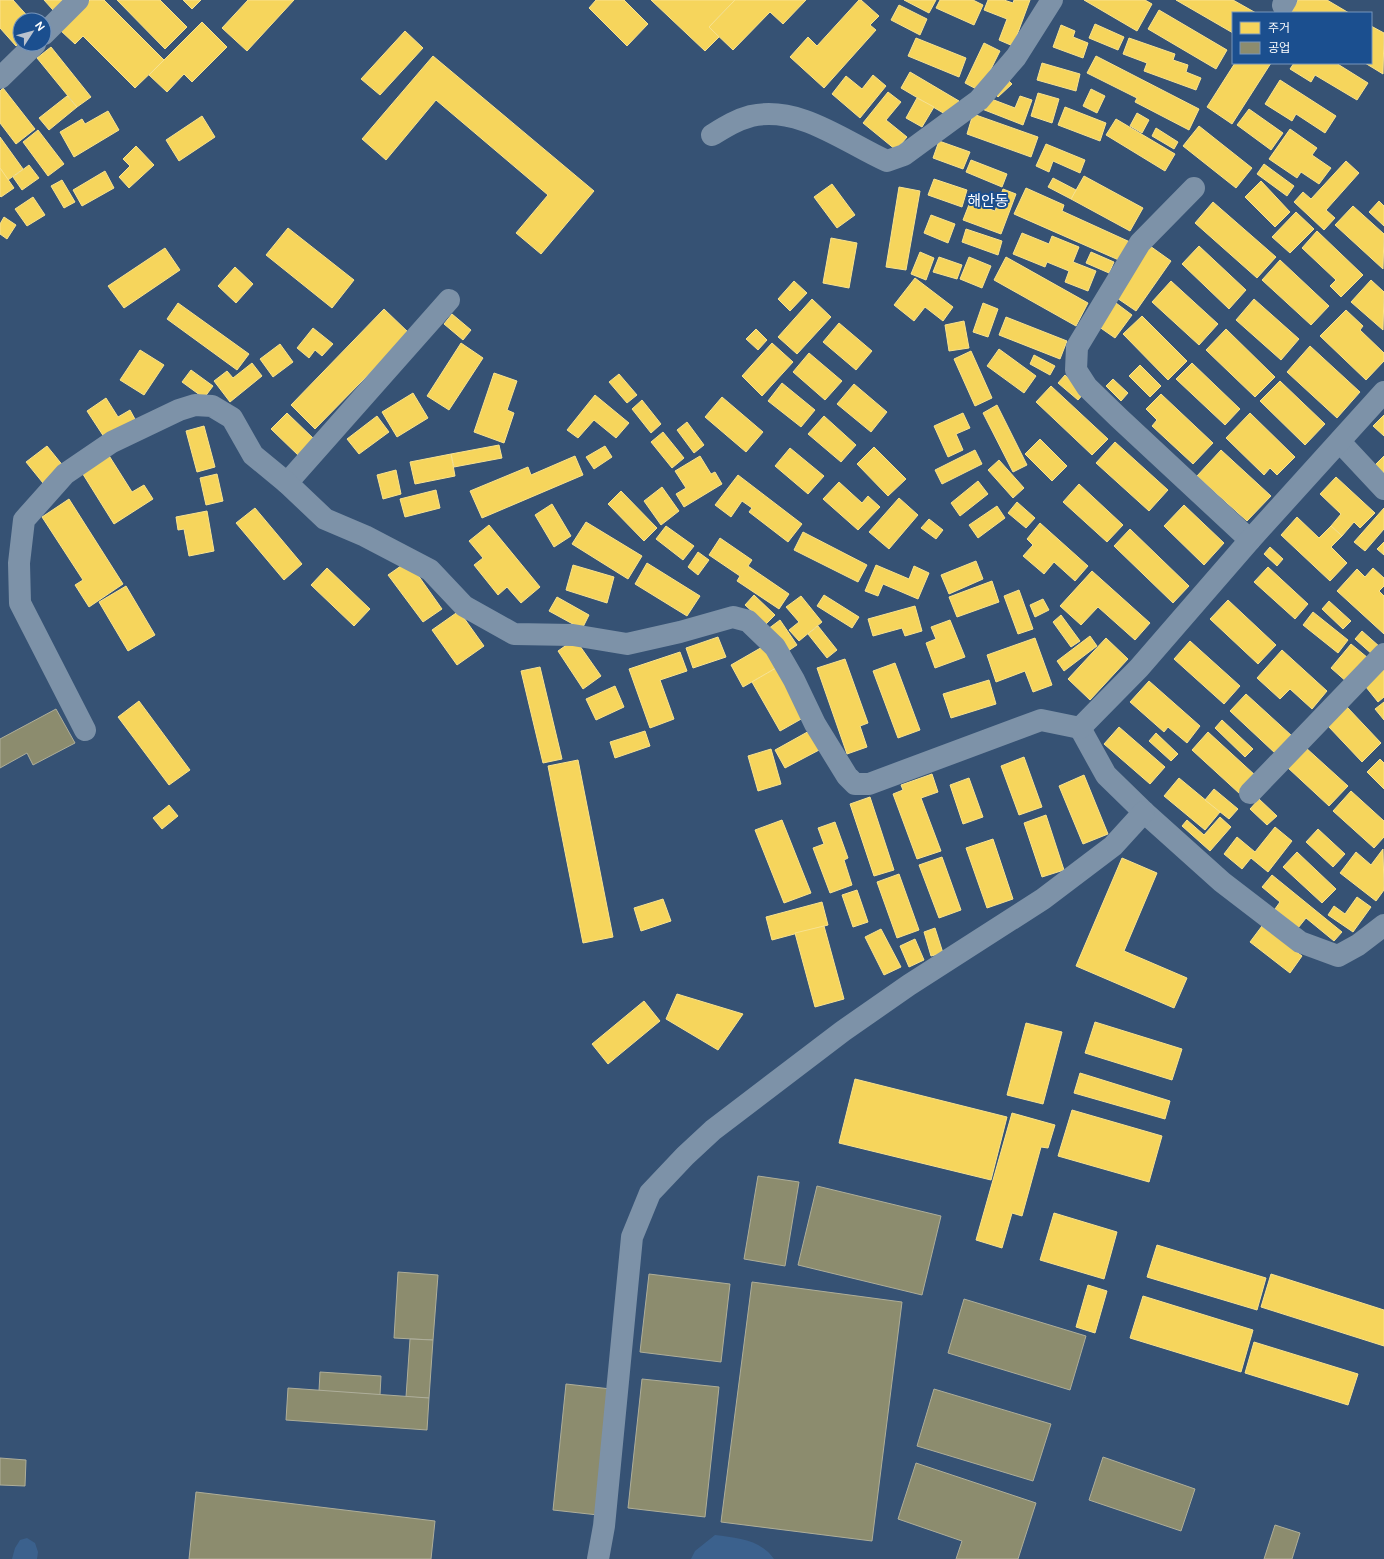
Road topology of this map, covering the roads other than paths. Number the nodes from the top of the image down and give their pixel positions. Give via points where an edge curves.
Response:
1 (78, 0) edge
2 (1052, 0) edge
3 (52, 26) edge
4 (26, 52) edge
5 (0, 78) edge
6 (712, 135) dead end
7 (1194, 188) dead end
8 (449, 300) dead end
9 (1384, 392) edge
10 (1340, 442) junction
11 (287, 483) junction
12 (1384, 489) edge
13 (1250, 540) junction
14 (1384, 654) edge
15 (1080, 728) junction
16 (85, 730) dead end
17 (1250, 793) dead end
18 (1144, 812) junction
19 (1384, 925) edge
20 (598, 1559) edge

1 - 3 street
2 - 6 street via 1016,57 979,100 904,155 887,161 789,115 750,116 733,122
4 - 5 street
7 - 13 street via 1140,243 1077,347 1076,370 1087,387
8 - 11 street
9 - 10 street
10 - 12 street
10 - 13 street
11 - 15 street via 325,519 365,536 430,570 464,606 514,634 574,635 627,644 733,617 748,621 775,647 815,724 847,776 856,784 869,784 1041,720
11 - 16 street via 253,455 232,418 212,406 195,405 160,418 112,442 65,474 24,520 19,563 20,603
13 - 15 street via 1139,668
14 - 17 street
15 - 18 street via 1106,775
18 - 19 street via 1222,882 1300,942 1338,956 1358,945
18 - 20 street via 1113,846 1043,899 867,1015 713,1130 650,1193 632,1237 604,1526

